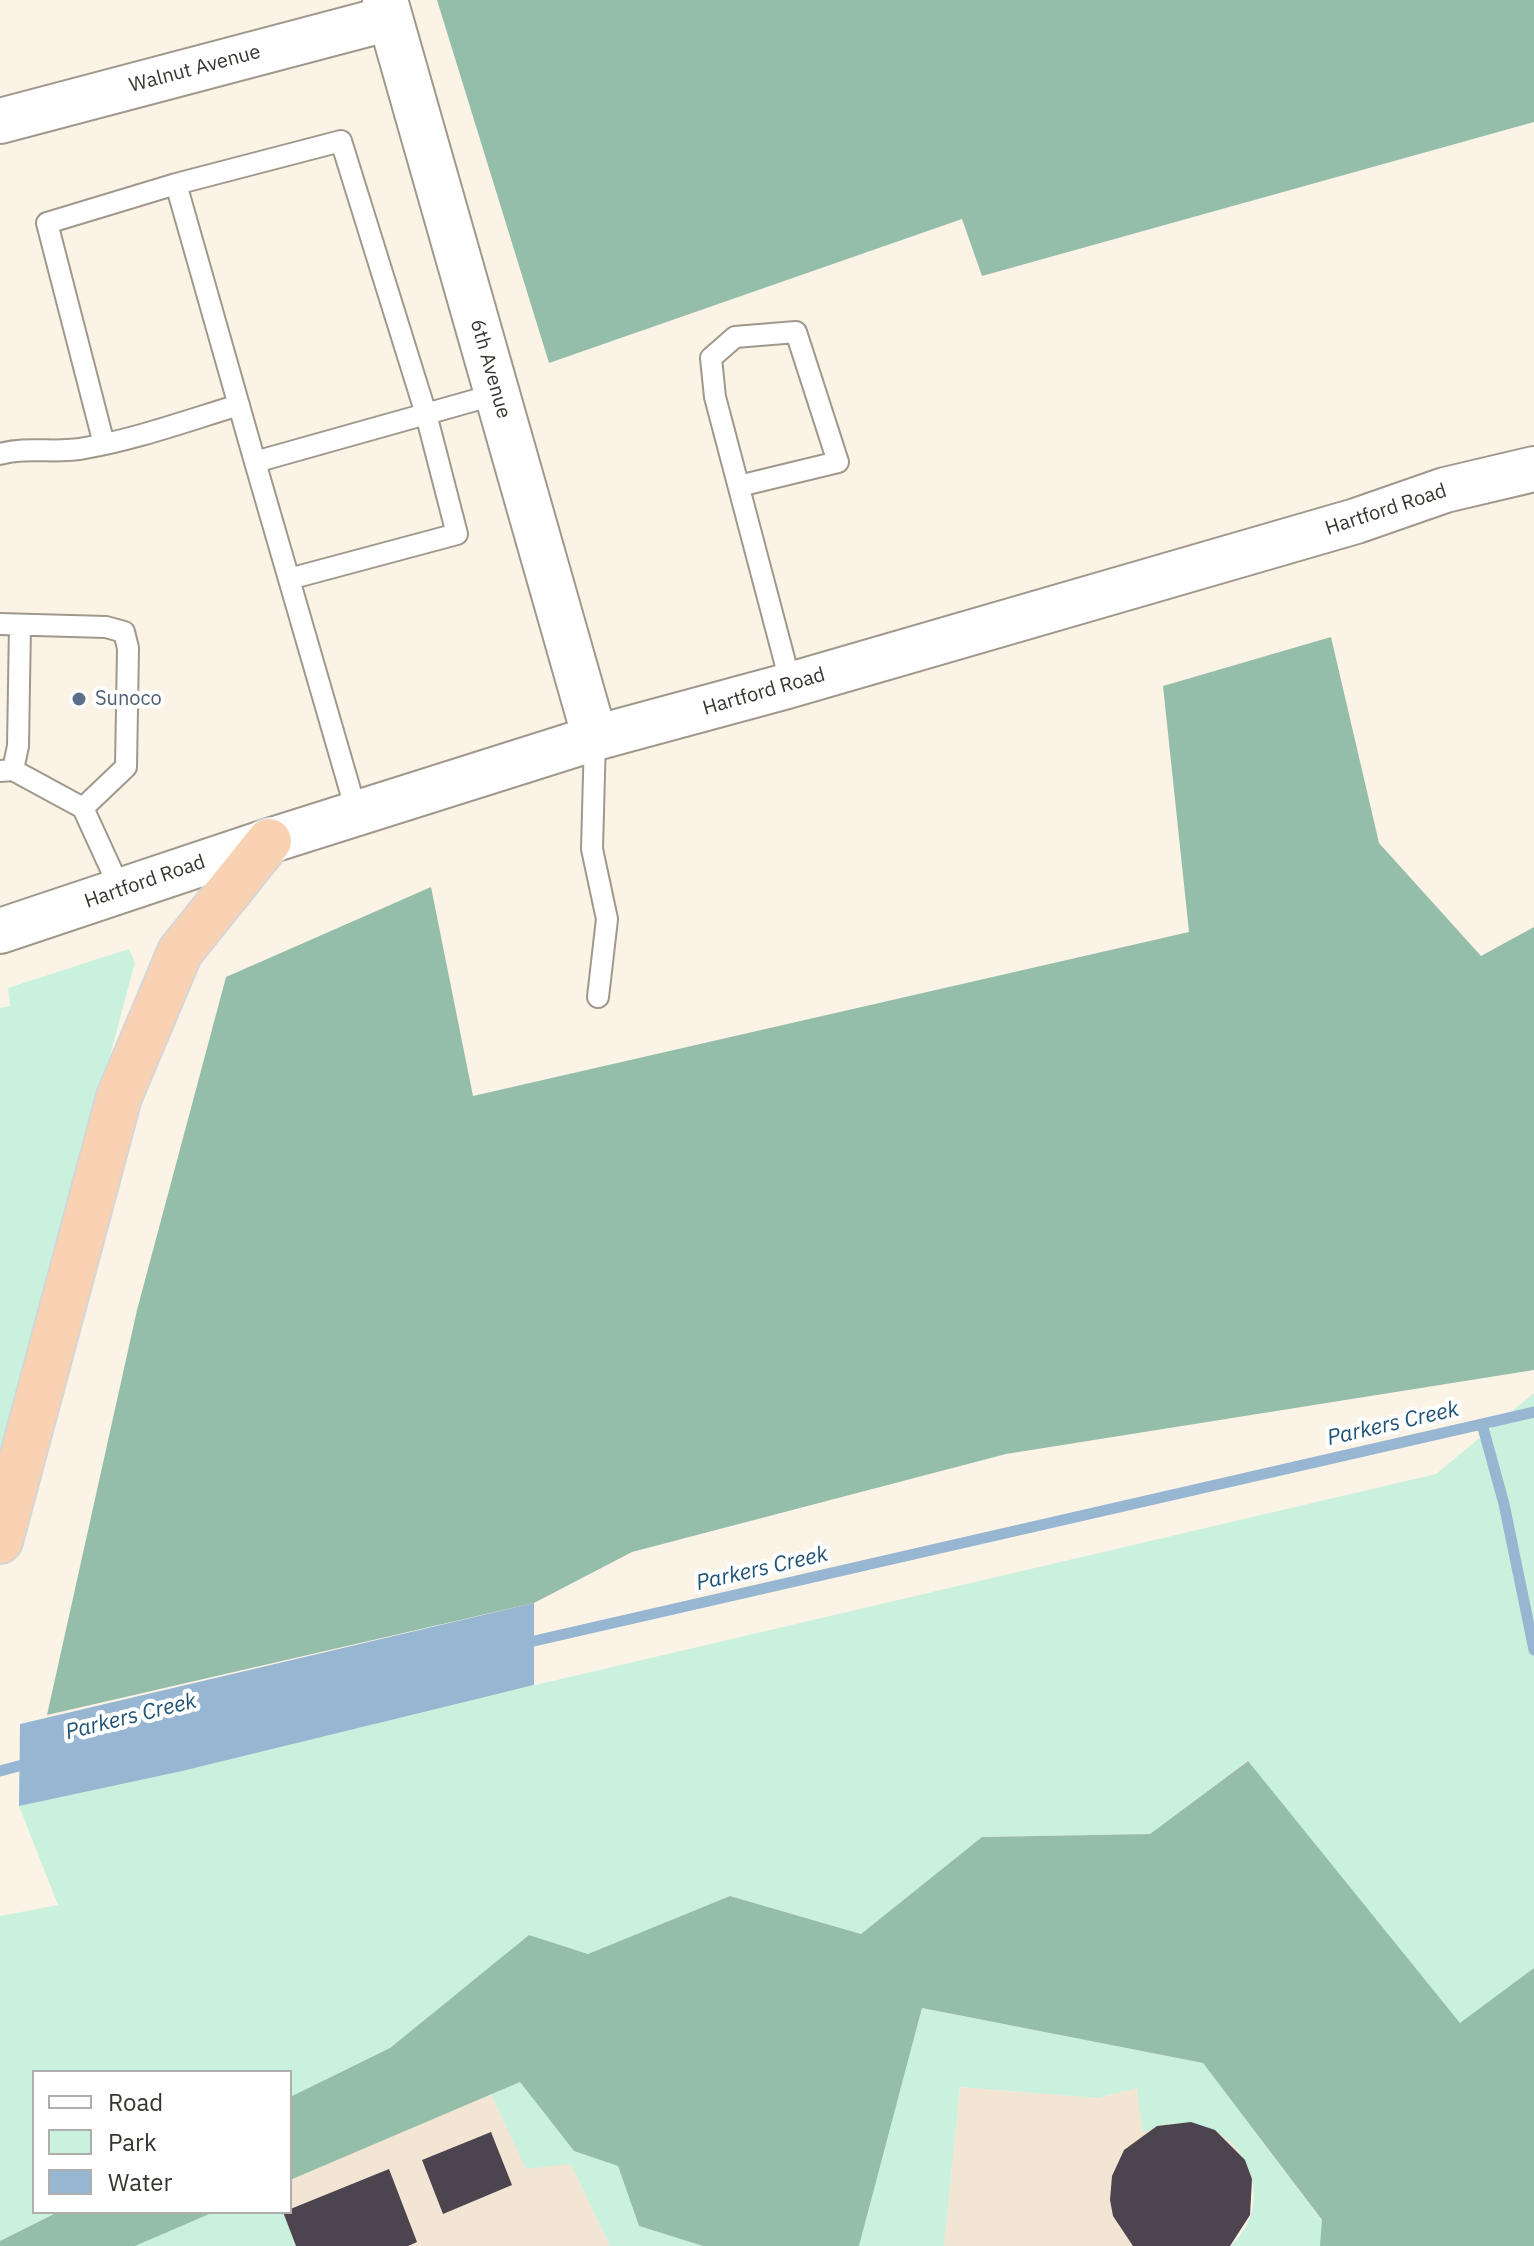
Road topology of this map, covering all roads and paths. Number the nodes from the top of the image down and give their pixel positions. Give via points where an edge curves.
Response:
1 (388, 9) edge
2 (0, 121) edge
3 (176, 184) junction
4 (497, 394) junction
5 (239, 405) junction
6 (426, 414) junction
7 (104, 444) junction
8 (0, 454) edge
9 (255, 462) junction
10 (1534, 469) edge
11 (739, 486) junction
12 (289, 579) junction
13 (10, 625) edge
14 (791, 685) junction
15 (595, 738) junction
16 (6, 771) edge
17 (83, 808) junction
18 (357, 814) junction
19 (269, 841) junction
20 (121, 891) junction
21 (0, 931) edge
22 (598, 997) dead end
23 (0, 1541) edge

1 - 2 street, Walnut Avenue
1 - 4 street, 6th Avenue
3 - 5 lane
3 - 6 lane via 341,141
3 - 7 lane via 47,223
4 - 6 lane
4 - 15 street, 6th Avenue
5 - 7 lane
5 - 9 lane
6 - 9 lane
6 - 12 lane via 457,534
7 - 8 lane via 58,453
9 - 12 lane
10 - 14 street, Hartford Road via 1445,490 1356,521
11 - 11 lane via 715,397 711,358 735,337 796,332 838,462
11 - 14 lane
12 - 18 lane
13 - 16 lane via 18,746
13 - 17 lane via 124,632 126,767
14 - 15 street, Hartford Road
15 - 18 street, Hartford Road
15 - 22 lane via 592,849 607,919
16 - 17 lane
17 - 20 lane
18 - 19 street, Hartford Road
19 - 20 street, Hartford Road
19 - 23 highway via 180,952 119,1097
20 - 21 street, Hartford Road

